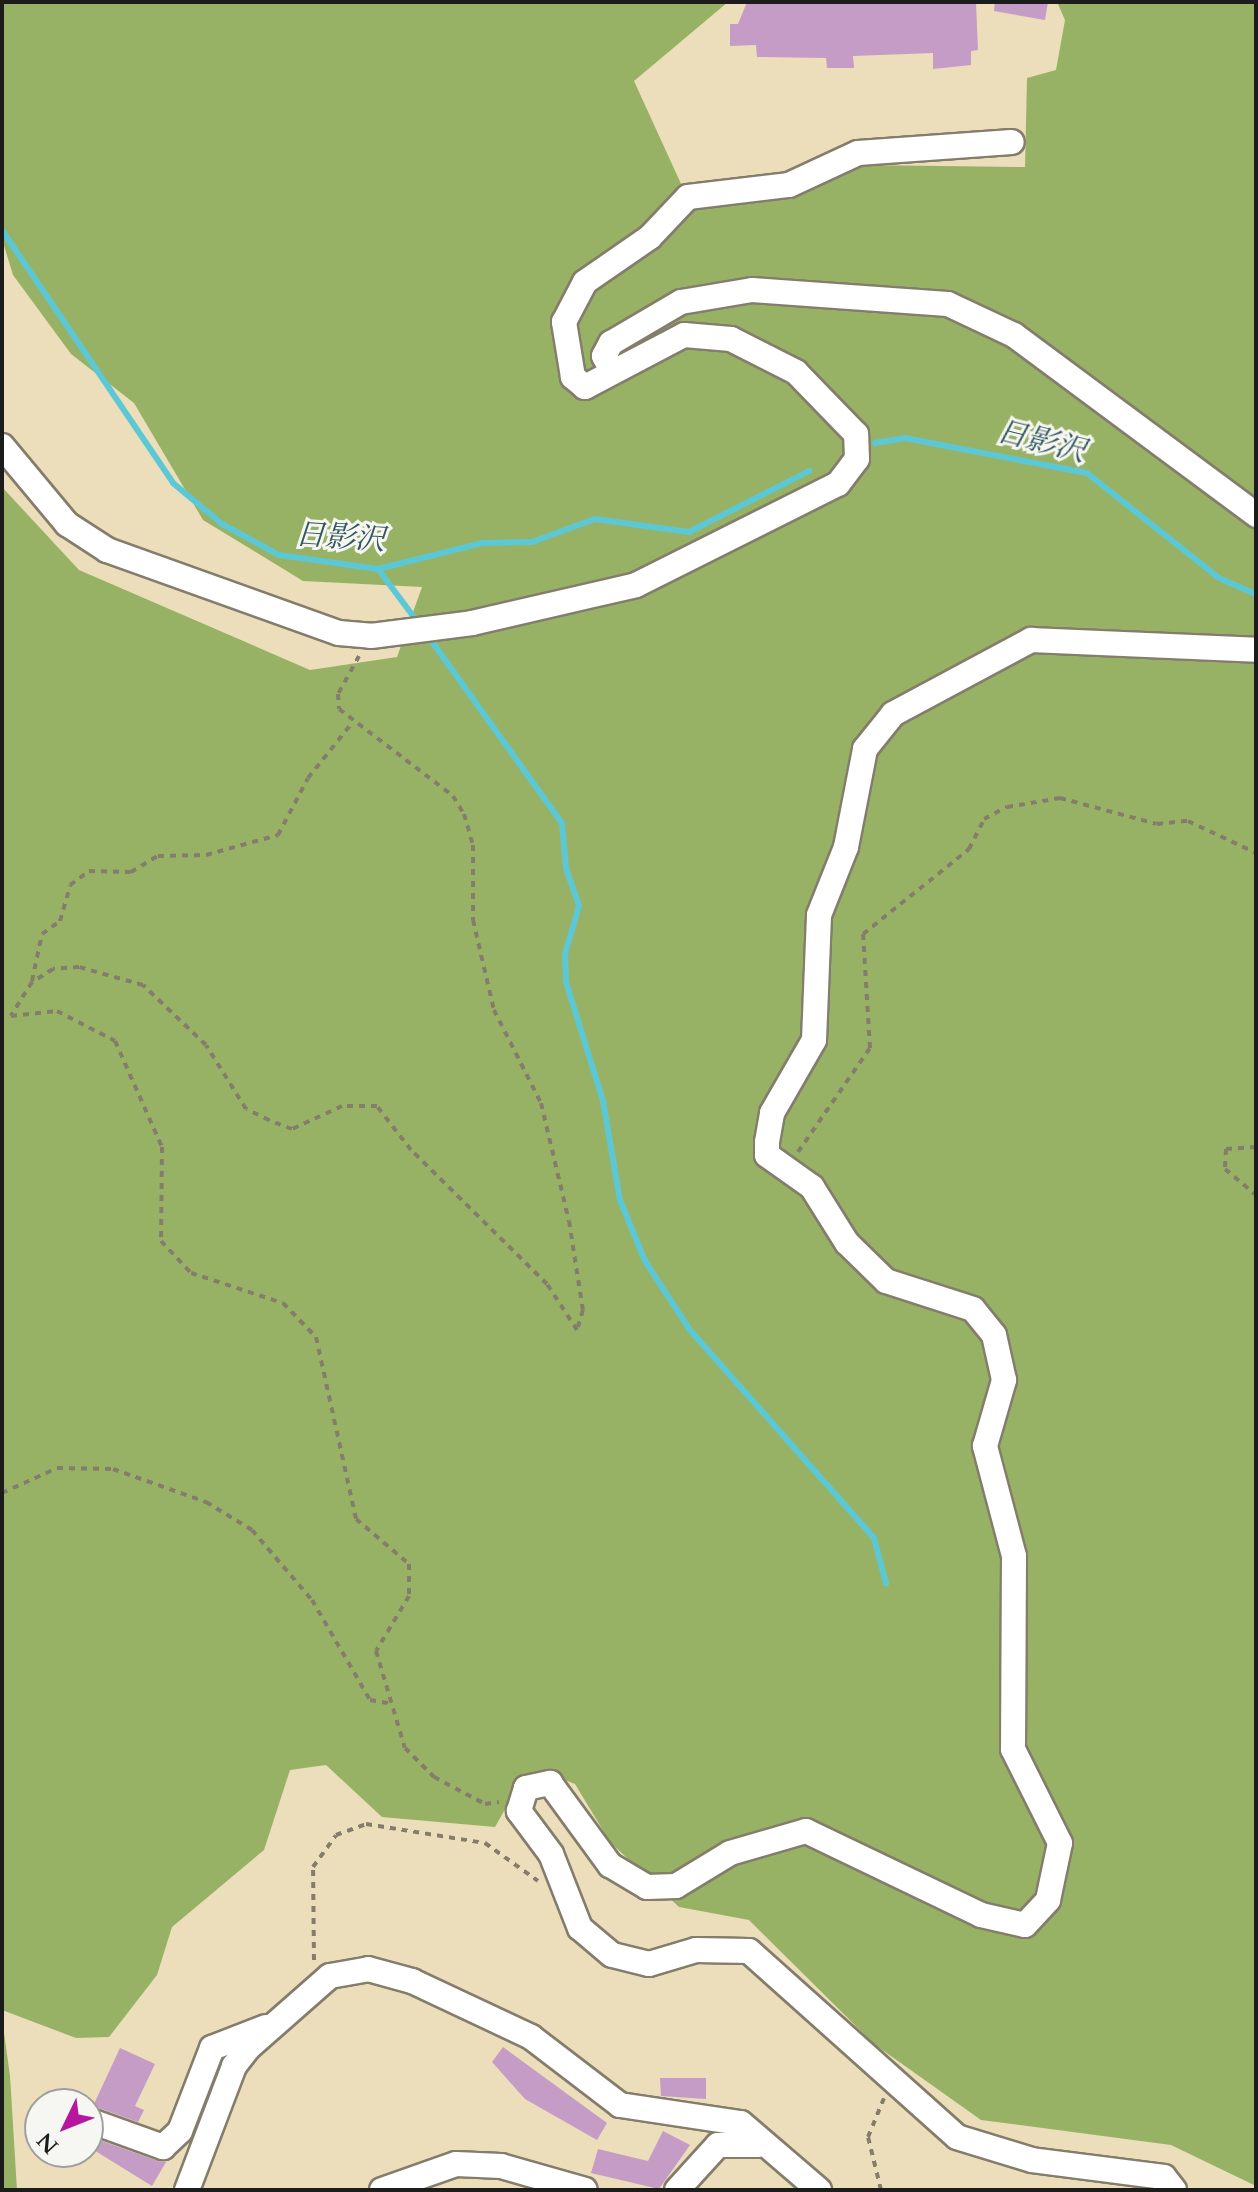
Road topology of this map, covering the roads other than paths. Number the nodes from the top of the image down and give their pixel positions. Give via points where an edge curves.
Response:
1 (1012, 142) dead end
2 (612, 371) junction
3 (2, 446) edge
4 (1256, 515) edge
5 (1256, 650) edge
6 (269, 2027) junction
7 (104, 2126) edge
8 (758, 2145) junction
9 (185, 2189) edge
10 (382, 2190) edge
11 (585, 2190) edge
12 (677, 2190) edge
13 (819, 2190) edge
14 (1174, 2190) edge

1 - 2 street via 849,154 789,185 688,197 572,298 564,322 573,377 585,387
2 - 3 street via 684,335 755,345 822,394 856,434 857,459 838,484 636,585 449,626 371,636 261,607 107,550 67,524
2 - 4 street via 604,356 611,343 681,302 752,290 948,304 1014,335
5 - 14 street via 1031,640 893,714 865,749 846,847 819,915 814,1040 772,1113 767,1155 812,1187 847,1243 886,1281 973,1309 994,1335 1004,1380 985,1446 1014,1556 1013,1749 1060,1843 1048,1900 1025,1925 981,1915 806,1831 730,1853 676,1886 647,1887 610,1865 550,1783 537,1782 520,1800 580,1928 603,1948 649,1964 696,1950 749,1951 896,2084 976,2145 1032,2160 1164,2177
6 - 7 street via 212,2048 180,2131 163,2147
6 - 8 street via 312,1991 350,1970 412,1981 531,2037 620,2105 741,2123
6 - 9 street via 234,2066
8 - 12 street via 718,2145
8 - 13 street
10 - 11 street via 456,2164 501,2166

